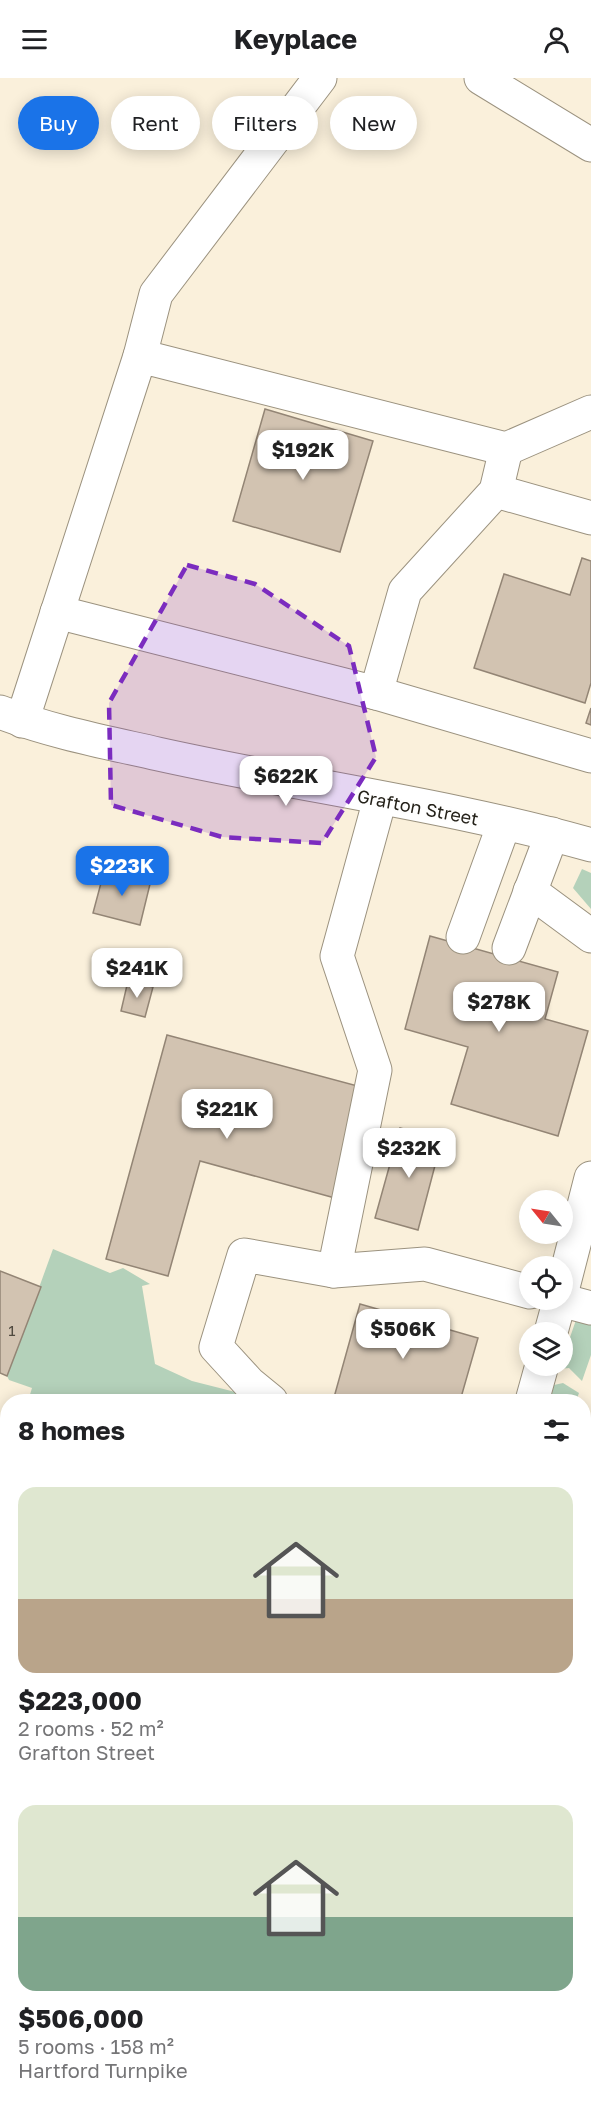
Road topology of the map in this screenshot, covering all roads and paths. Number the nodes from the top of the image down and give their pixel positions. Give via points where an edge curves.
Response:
1 (320, 78) edge
2 (481, 78) edge
3 (591, 145) edge
4 (141, 356) junction
5 (591, 412) edge
6 (506, 449) junction
7 (496, 491) junction
8 (591, 518) edge
9 (57, 612) junction
10 (376, 693) junction
11 (11, 716) edge
12 (590, 753) edge
13 (380, 799) junction
14 (504, 824) junction
15 (552, 834) junction
16 (591, 845) edge
17 (530, 891) junction
18 (591, 936) edge
19 (464, 937) dead end
20 (509, 948) dead end
21 (591, 1178) edge
22 (571, 1256) edge
23 (334, 1271) junction
24 (519, 1289) edge
25 (573, 1303) edge
26 (591, 1308) edge
27 (539, 1376) edge
28 (262, 1394) edge
29 (534, 1394) edge

1 - 4 street via 156,294
2 - 3 street
4 - 6 street
4 - 9 street
5 - 6 street
6 - 7 street
7 - 8 street
7 - 10 street via 405,591
9 - 10 street
9 - 11 street
10 - 12 street
11 - 13 street, Grafton Street via 55,731 240,773
13 - 14 street, Grafton Street
13 - 23 street via 337,956 375,1070
14 - 15 street, Grafton Street
14 - 19 street
15 - 16 street, Grafton Street
15 - 17 street
17 - 18 street
17 - 20 street
21 - 22 street
23 - 24 street via 425,1264
23 - 28 street via 244,1255 216,1347
25 - 26 street
27 - 29 street

